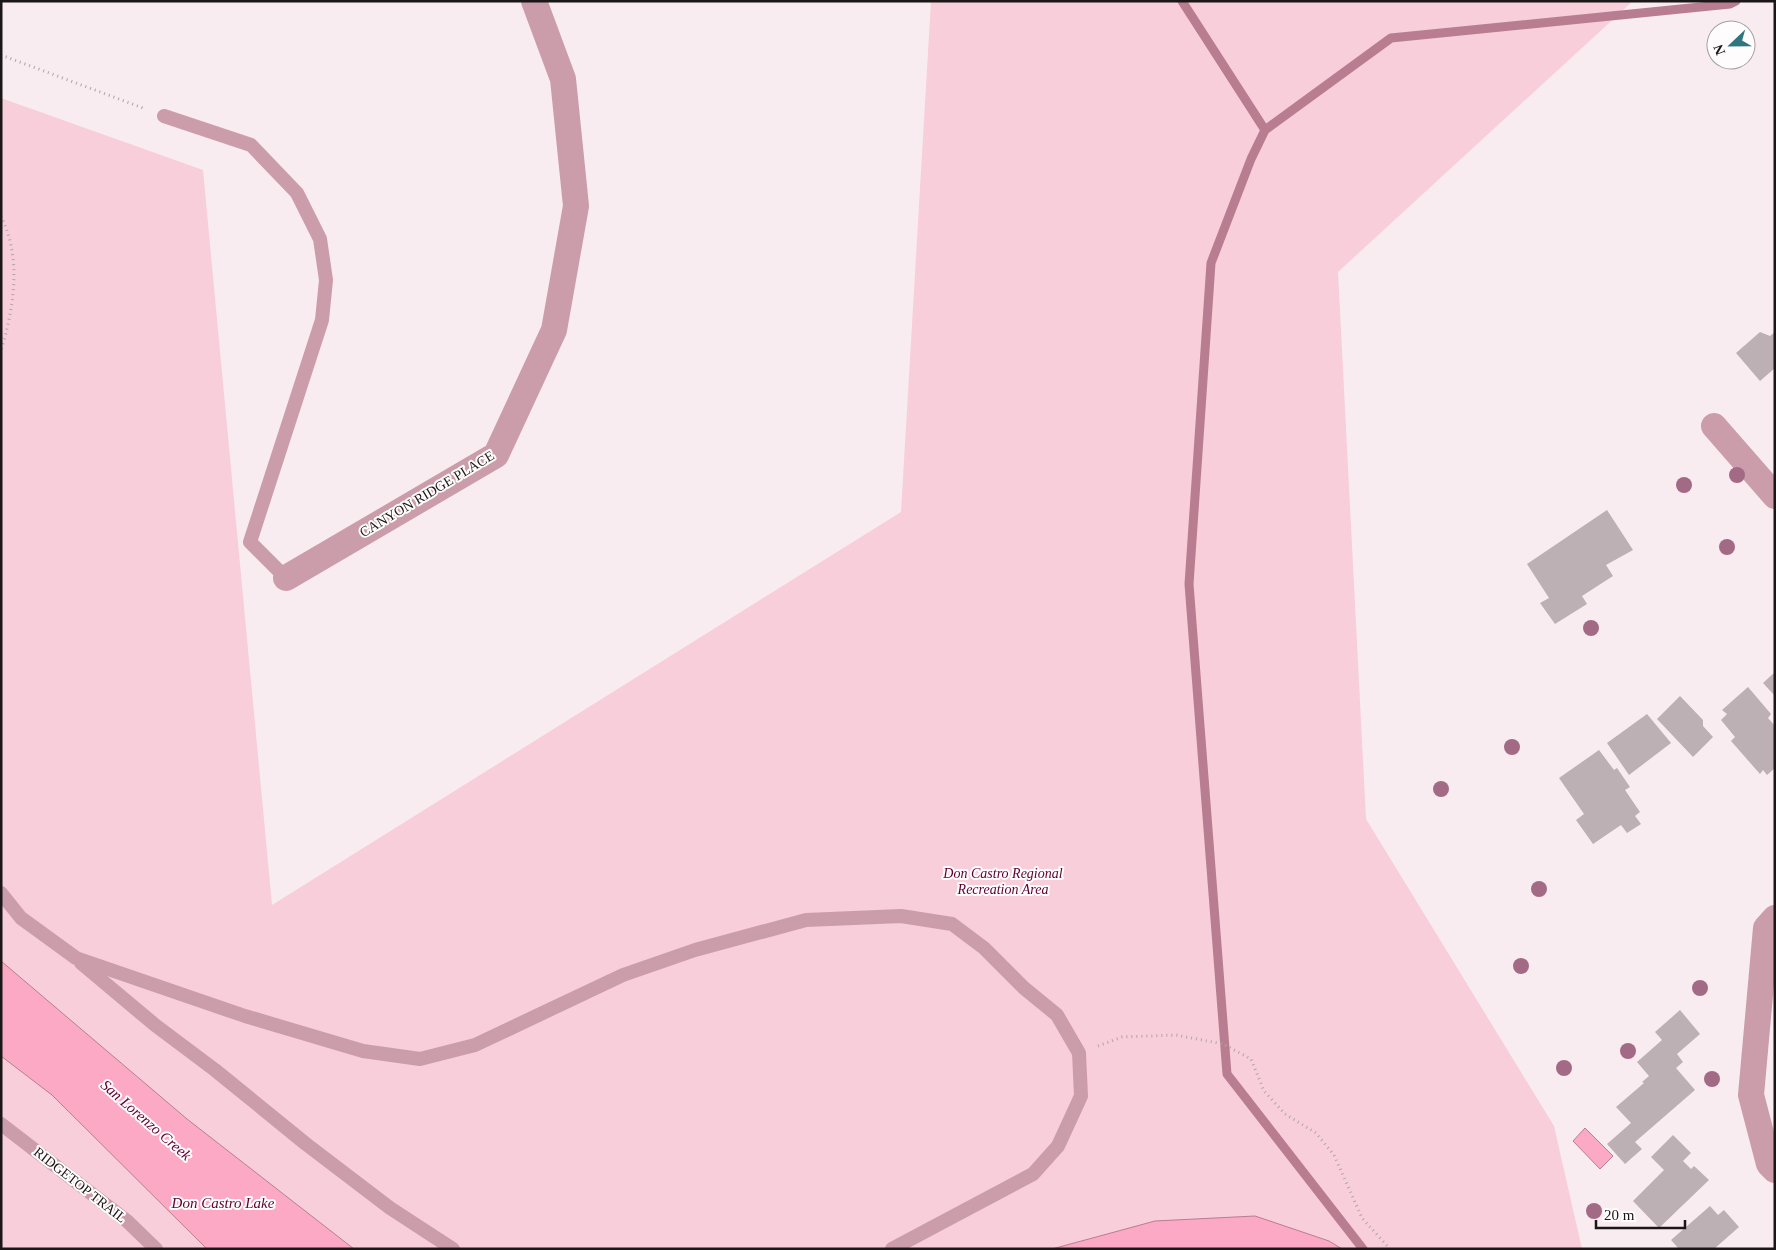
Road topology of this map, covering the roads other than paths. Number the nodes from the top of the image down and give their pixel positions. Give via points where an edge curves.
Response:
1 (534, 1) edge
2 (164, 116) road end
3 (1714, 426) dead end
4 (1775, 496) edge
5 (286, 578) joint
6 (1, 893) edge
7 (1775, 918) edge
8 (76, 958) junction
9 (1, 1124) edge
10 (1775, 1170) edge
11 (156, 1249) edge
12 (453, 1249) edge
13 (892, 1249) edge

1 - 5 street, CANYON RIDGE PLACE via 563,79 576,206 554,330 496,455
2 - 5 lane via 251,145 297,193 320,239 326,280 322,320 250,542
3 - 4 street
6 - 8 lane via 21,918
7 - 10 street via 1766,928 1751,1095 1769,1164
8 - 12 lane via 154,1025 306,1144 390,1208
8 - 13 lane via 245,1016 354,1048 420,1059 475,1046 623,974 695,950 806,920 901,916 952,924 984,948 1057,1015 1079,1053 1081,1096 1058,1146 1034,1174
9 - 11 lane, RIDGETOP TRAIL via 127,1221

